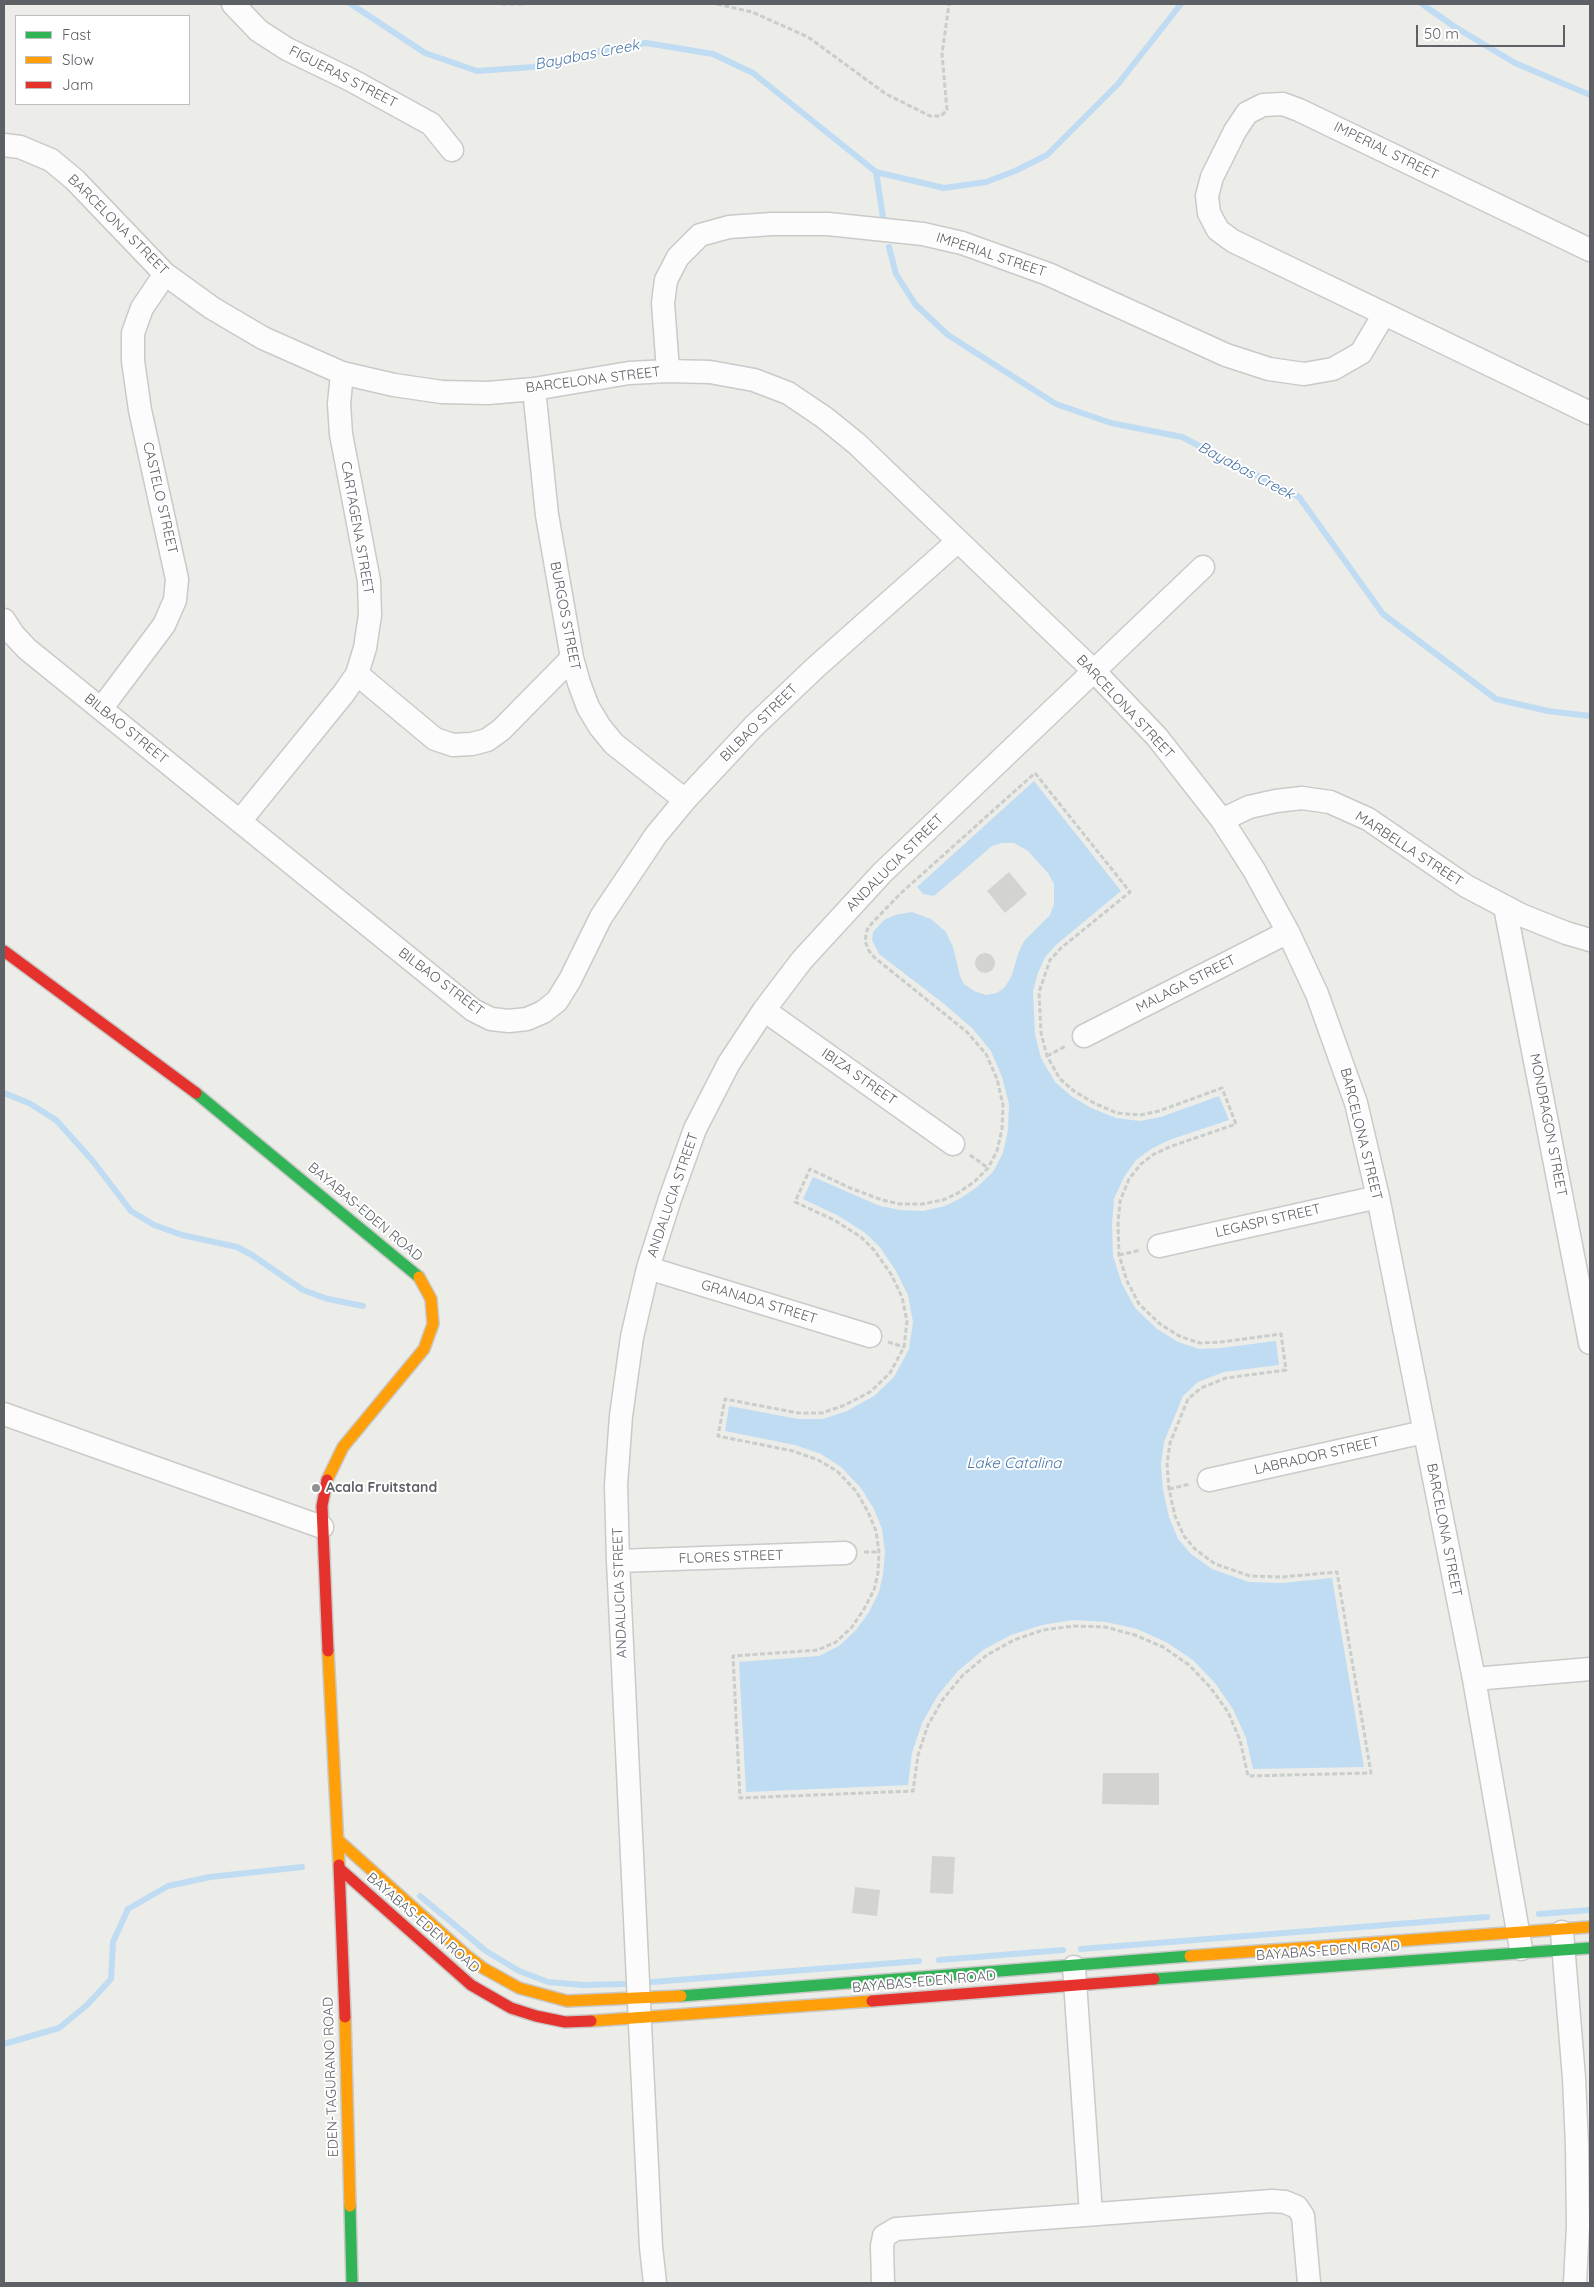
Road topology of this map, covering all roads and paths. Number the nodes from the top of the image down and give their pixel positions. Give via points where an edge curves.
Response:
1 (233, 4) edge
2 (502, 4) edge
3 (525, 4) edge
4 (717, 4) edge
5 (949, 4) edge
6 (4, 145) edge
7 (452, 150) dead end
8 (1590, 250) edge
9 (165, 274) junction
10 (1384, 314) junction
11 (668, 371) junction
12 (342, 373) junction
13 (534, 389) junction
14 (1590, 413) edge
15 (958, 540) junction
16 (1203, 567) dead end
17 (4, 620) edge
18 (572, 658) junction
19 (1094, 671) junction
20 (357, 674) junction
21 (101, 709) junction
22 (685, 800) junction
23 (1222, 820) junction
24 (240, 821) junction
25 (1505, 907) junction
26 (873, 922) joint
27 (1288, 932) junction
28 (1590, 940) edge
29 (4, 951) edge
30 (764, 1010) junction
31 (1084, 1036) dead end
32 (953, 1144) dead end
33 (1378, 1196) junction
34 (1159, 1246) dead end
35 (648, 1268) junction
36 (870, 1336) dead end
37 (1590, 1343) edge
38 (4, 1414) edge
39 (1424, 1432) junction
40 (1209, 1480) dead end
41 (322, 1527) junction
42 (845, 1553) dead end
43 (618, 1561) junction
44 (1590, 1670) edge
45 (1474, 1679) junction
46 (338, 1840) junction
47 (340, 1870) junction
48 (376, 1903) junction
49 (342, 1913) junction
50 (1590, 1928) edge
51 (1562, 1939) junction
52 (1519, 1942) junction
53 (1590, 1948) edge
54 (1074, 1974) junction
55 (639, 2009) junction
56 (1091, 2214) junction
57 (352, 2283) edge
58 (655, 2283) edge
59 (883, 2283) edge
60 (1309, 2283) edge
61 (1575, 2283) edge

1 - 7 street, FIGUERAS STREET via 259,31 287,49 430,124
2 - 3 path
4 - 5 path via 752,12 808,37 886,94 930,116 942,116 947,110 942,54
6 - 9 street, BARCELONA STREET via 20,147 51,160 75,180
8 - 10 street, IMPERIAL STREET via 1299,110 1283,104 1263,105 1247,112 1212,178 1209,213 1218,230 1233,241
9 - 12 street, BARCELONA STREET via 212,308 263,338
9 - 21 street, CASTELO STREET via 142,308 133,333 133,361 140,410 178,579 175,600 164,625
10 - 11 street, IMPERIAL STREET via 1361,353 1333,369 1304,374 1269,369 1226,355 1048,274 962,243 923,234 828,224 729,227 700,236 678,258 666,280 663,303
10 - 14 street, IMPERIAL STREET
11 - 13 street, BARCELONA STREET via 629,373
11 - 15 street, BARCELONA STREET via 710,372 754,380 788,393 857,444
12 - 13 street, BARCELONA STREET via 442,392
12 - 20 street, CARTAGENA STREET via 339,404 342,434 369,581 370,615
13 - 18 street, BURGOS STREET via 547,515
15 - 19 street, BARCELONA STREET
15 - 22 street, BILBAO STREET via 754,726
16 - 19 street, ANDALUCIA STREET
17 - 21 street, BILBAO STREET via 27,649
18 - 20 street via 501,730 488,740 472,744 454,745 435,739
18 - 22 street, BURGOS STREET via 588,707 600,727 614,744
19 - 23 street, BARCELONA STREET via 1157,737
19 - 30 street, ANDALUCIA STREET via 882,873 802,960
20 - 24 street, CARTAGENA STREET via 330,712
21 - 24 street, BILBAO STREET
22 - 24 street, BILBAO STREET via 656,835 601,917 557,1001 544,1012 509,1022 491,1019 473,1010
23 - 25 street, MARBELLA STREET via 1249,807 1276,801 1302,798 1330,802 1368,819 1466,886
23 - 27 street, BARCELONA STREET
25 - 28 street, MARBELLA STREET
25 - 37 street, MONDRAGON STREET
26 - 26 path via 1035,773 1130,892 1060,948 1050,960 1040,992 1041,1033 1046,1056 1060,1078 1074,1091 1117,1112 1140,1115 1160,1111 1222,1088 1236,1124 1154,1154 1129,1179 1120,1201 1119,1255 1139,1304 1160,1324 1180,1337 1200,1343 1281,1334 1286,1370 1226,1378 1201,1388 1188,1399 1170,1443 1167,1464 1174,1516 1184,1536 1214,1564 1250,1576 1337,1572 1371,1772 1248,1776 1240,1740 1228,1712 1210,1686 1189,1665 1163,1647 1135,1635 1105,1627 1074,1626 1043,1630 1014,1640 987,1655 963,1675 943,1699 928,1726 918,1755 913,1791 740,1798 733,1656 818,1650 836,1642 852,1627 874,1590 879,1552 876,1531 868,1512 856,1491 837,1472 818,1460 793,1451 718,1436 724,1399 798,1413 822,1413 845,1405 870,1392 890,1373 904,1347 907,1321 902,1297 874,1250 861,1237 834,1220 795,1202 810,1169 882,1200 900,1204 943,1200 958,1194 988,1168 997,1151 1002,1129 1003,1105 997,1079 986,1054 967,1032 869,951 865,941
27 - 31 street, MALAGA STREET
27 - 33 street, BARCELONA STREET via 1317,994 1340,1055 1356,1104
29 - 41 street, BAYABAS-EDEN ROAD via 211,1104 419,1277 431,1300 433,1324 424,1349 343,1447 325,1485
30 - 32 street, IBIZA STREET
30 - 35 street, ANDALUCIA STREET via 729,1063 695,1129
33 - 34 street, LEGASPI STREET
33 - 39 street, BARCELONA STREET
35 - 36 street, GRANADA STREET
35 - 43 street, ANDALUCIA STREET via 632,1337 621,1416 616,1485
38 - 41 street
39 - 40 street, LABRADOR STREET
39 - 45 street, BARCELONA STREET
41 - 46 street, BAYABAS-EDEN ROAD
42 - 43 street, FLORES STREET
43 - 55 street, ANDALUCIA STREET
44 - 45 street
45 - 52 street, BARCELONA STREET
46 - 47 street, BAYABAS-EDEN ROAD
46 - 55 street, BAYABAS-EDEN ROAD via 466,1955 501,1980 541,1996
47 - 48 street, BAYABAS-EDEN ROAD
47 - 49 street, EDEN-TAGURANO ROAD
48 - 49 street via 358,1903
48 - 55 street, BAYABAS-EDEN ROAD via 453,1971 490,1998 511,2008 565,2022
49 - 57 street, EDEN-TAGURANO ROAD
50 - 51 street, BAYABAS-EDEN ROAD
51 - 52 street, BAYABAS-EDEN ROAD
51 - 52 street, BAYABAS-EDEN ROAD
51 - 53 street, BAYABAS-EDEN ROAD
51 - 61 street via 1577,2146
52 - 54 street, BAYABAS-EDEN ROAD
52 - 54 street, BAYABAS-EDEN ROAD
54 - 55 street, BAYABAS-EDEN ROAD
54 - 55 street, BAYABAS-EDEN ROAD
54 - 56 street
55 - 58 street, ANDALUCIA STREET
56 - 59 street via 896,2229 884,2236
56 - 60 street via 1285,2202 1296,2207 1303,2216

